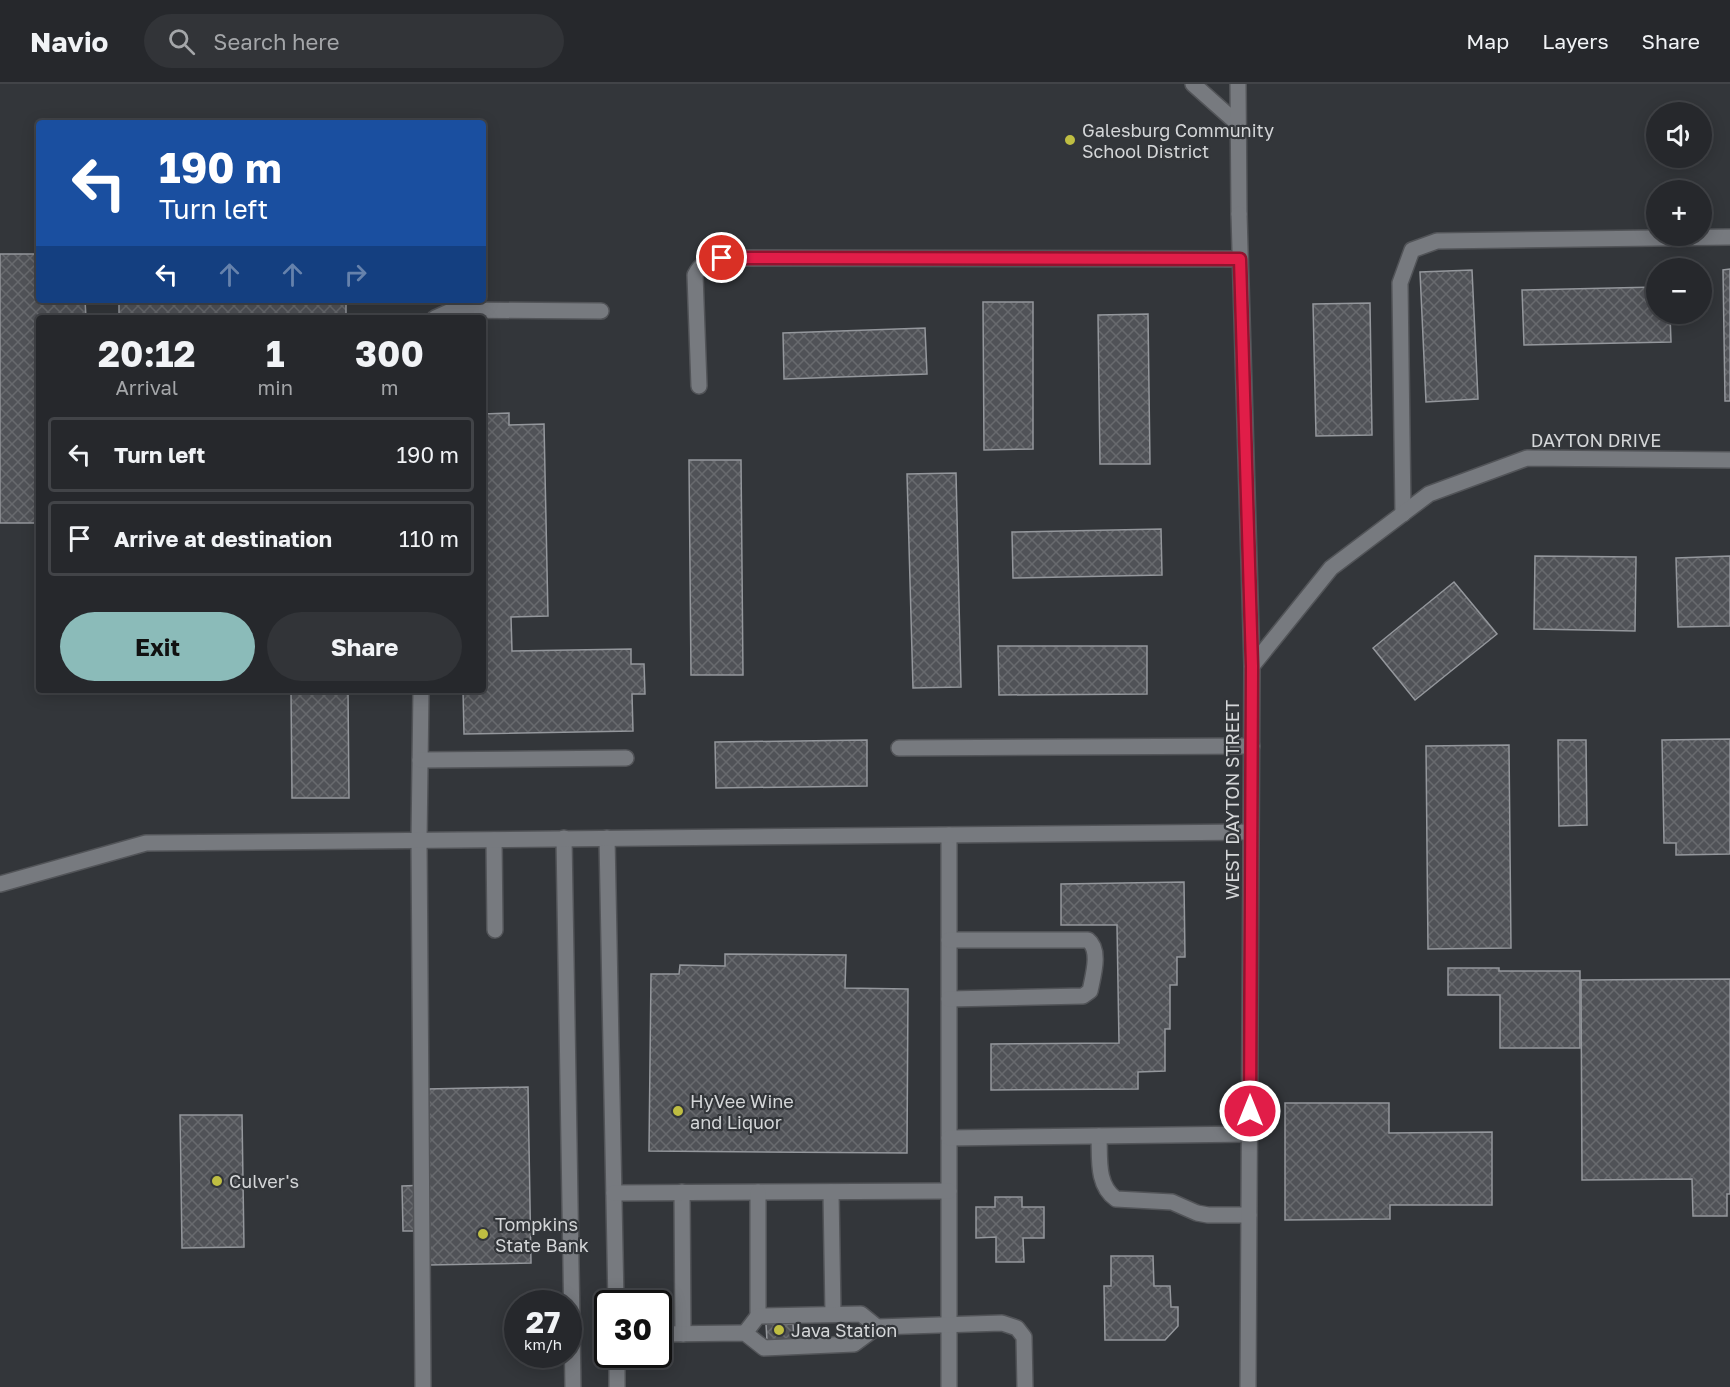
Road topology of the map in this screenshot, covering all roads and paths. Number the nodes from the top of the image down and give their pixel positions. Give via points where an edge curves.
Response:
1 (1193, 84) edge
2 (1238, 84) edge
3 (1238, 124) junction
4 (1730, 237) edge
5 (1240, 259) junction
6 (601, 311) dead end
7 (442, 315) edge
8 (699, 386) dead end
9 (1730, 460) edge
10 (1403, 514) junction
11 (1252, 666) junction
12 (421, 693) edge
13 (1252, 746) junction
14 (899, 748) dead end
15 (627, 758) dead end
16 (420, 760) junction
17 (1251, 832) junction
18 (949, 835) junction
19 (564, 838) junction
20 (607, 838) junction
21 (494, 840) junction
22 (419, 841) junction
23 (0, 884) edge
24 (495, 930) dead end
25 (949, 940) junction
26 (949, 999) junction
27 (1250, 1134) junction
28 (1099, 1136) junction
29 (949, 1138) junction
30 (949, 1191) junction
31 (682, 1192) junction
32 (758, 1192) junction
33 (831, 1192) junction
34 (614, 1193) junction
35 (1249, 1215) junction
36 (616, 1290) edge
37 (833, 1314) junction
38 (758, 1316) junction
39 (949, 1324) junction
40 (877, 1327) junction
41 (745, 1333) junction
42 (672, 1334) edge
43 (683, 1334) junction
44 (617, 1368) edge
45 (423, 1387) edge
46 (573, 1387) edge
47 (617, 1387) edge
48 (949, 1387) edge
49 (1025, 1387) edge
50 (1248, 1387) edge

1 - 3 street
2 - 3 street, WEST DAYTON STREET
3 - 5 street, WEST DAYTON STREET
4 - 10 street via 1437,242 1412,250 1400,283
5 - 8 street via 710,260 695,275
5 - 11 street, WEST DAYTON STREET
6 - 7 street via 453,310
9 - 10 street, DAYTON DRIVE via 1527,459 1429,494
10 - 11 street, DAYTON DRIVE via 1331,568
11 - 13 street, WEST DAYTON STREET
12 - 16 street
13 - 14 street
13 - 17 street, WEST DAYTON STREET
15 - 16 street
16 - 22 street
17 - 18 street
17 - 27 street, WEST DAYTON STREET
18 - 20 street
18 - 25 street
19 - 20 street
19 - 21 street
19 - 46 street
20 - 34 street
21 - 22 street
21 - 24 street
22 - 23 street via 146,843
22 - 45 street
25 - 26 street
25 - 26 street via 1088,939 1094,952 1090,991 1083,996
26 - 29 street
27 - 28 street
27 - 35 street, WEST DAYTON STREET
28 - 29 street
28 - 35 street via 1103,1185 1116,1199 1172,1202 1208,1215
29 - 30 street
30 - 33 street
30 - 39 street
31 - 32 street
31 - 34 street
31 - 43 street
32 - 33 street
32 - 38 street
33 - 37 street
34 - 36 street
35 - 50 street, WEST DAYTON STREET
37 - 38 street
37 - 40 street via 861,1314
38 - 41 street
39 - 40 street
39 - 48 street
39 - 49 street via 1002,1323 1017,1328 1024,1337
40 - 41 street via 854,1344 764,1348
41 - 43 street
42 - 43 street
44 - 47 street

